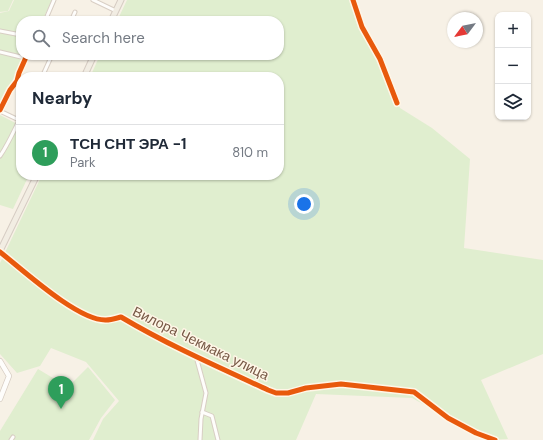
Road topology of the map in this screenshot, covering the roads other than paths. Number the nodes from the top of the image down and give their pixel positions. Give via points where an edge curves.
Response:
1 (54, 0) edge
2 (93, 0) edge
3 (121, 0) edge
4 (353, 0) edge
5 (116, 11) junction
6 (75, 12) dead end
7 (47, 16) edge
8 (73, 16) edge
9 (114, 16) edge
10 (0, 31) edge
11 (16, 34) edge
12 (0, 52) edge
13 (16, 55) edge
14 (25, 60) edge
15 (50, 60) edge
16 (92, 60) edge
17 (19, 72) edge
18 (44, 72) edge
19 (86, 72) edge
20 (16, 83) edge
21 (397, 103) dead end
22 (0, 111) edge
23 (16, 117) edge
24 (16, 125) edge
25 (0, 156) edge
26 (35, 180) edge
27 (0, 251) edge
28 (198, 358) junction
29 (1, 362) edge
30 (0, 399) edge
31 (202, 412) junction
32 (200, 440) edge
33 (218, 440) edge
34 (495, 440) edge

1 - 7 street
2 - 5 street
3 - 5 main road
4 - 21 street via 359,21 380,59
5 - 9 main road
6 - 8 street
10 - 11 street
12 - 13 street
14 - 17 street
15 - 18 street
16 - 19 main road
20 - 22 street
22 - 23 street
24 - 25 street via 10,142
26 - 27 main road
27 - 28 street, Вилора Чекмака улица via 56,296 92,318 107,321 121,317
28 - 31 street via 206,393
28 - 34 street, Вилора Чекмака улица via 276,393 341,384 414,392 448,418
29 - 30 main road via 9,376
31 - 32 street
31 - 33 street via 212,416

